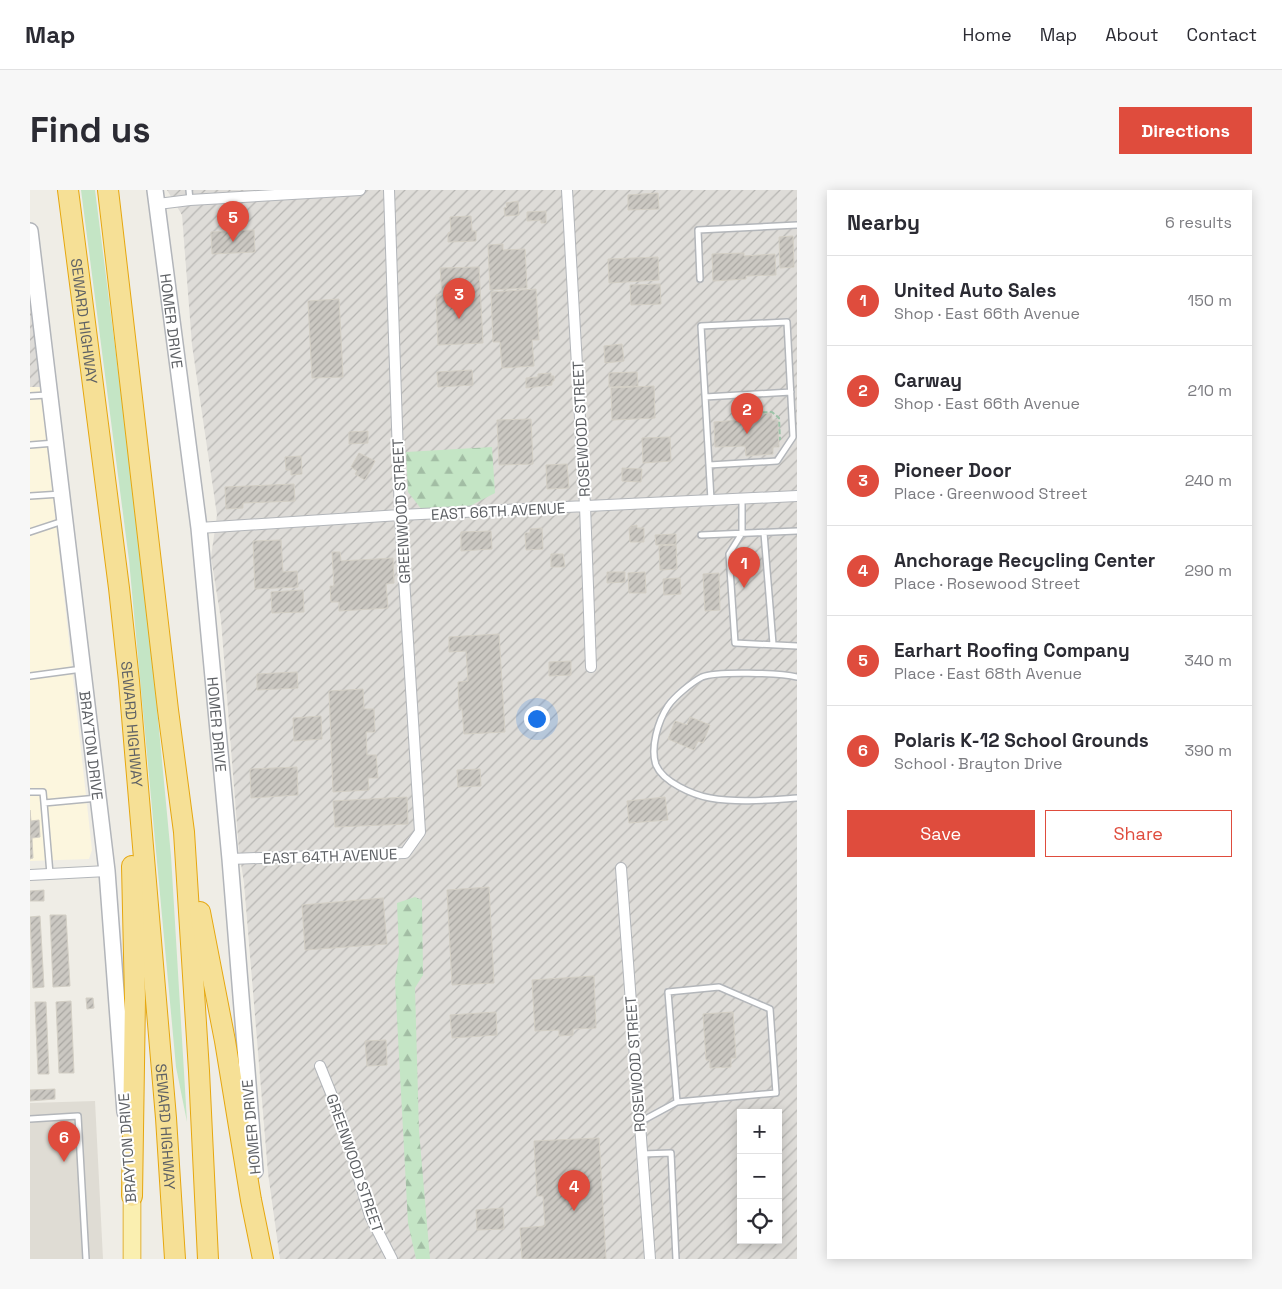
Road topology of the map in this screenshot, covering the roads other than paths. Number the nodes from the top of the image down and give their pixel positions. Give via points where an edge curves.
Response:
1 (68, 190) edge
2 (108, 190) edge
3 (360, 190) edge
4 (388, 190) edge
5 (567, 190) edge
6 (343, 191) edge
7 (190, 195) edge
8 (156, 197) edge
9 (797, 225) edge
10 (30, 231) edge
11 (700, 279) dead end
12 (791, 392) junction
13 (50, 395) junction
14 (30, 396) edge
15 (705, 397) junction
16 (795, 437) edge
17 (56, 443) junction
18 (30, 445) edge
19 (709, 465) junction
20 (62, 494) junction
21 (30, 496) edge
22 (797, 496) edge
23 (742, 498) junction
24 (710, 500) junction
25 (586, 506) junction
26 (400, 515) junction
27 (65, 520) junction
28 (199, 528) junction
29 (797, 531) edge
30 (30, 532) edge
31 (742, 533) junction
32 (764, 533) junction
33 (701, 535) dead end
34 (773, 644) junction
35 (797, 646) edge
36 (592, 667) dead end
37 (83, 669) junction
38 (30, 676) edge
39 (797, 677) edge
40 (129, 681) junction
41 (30, 792) edge
42 (98, 798) junction
43 (797, 798) edge
44 (44, 803) junction
45 (184, 832) junction
46 (420, 832) joint
47 (230, 859) junction
48 (620, 868) dead end
49 (107, 871) junction
50 (50, 874) junction
51 (30, 875) edge
52 (320, 1066) dead end
53 (677, 1102) junction
54 (30, 1119) edge
55 (639, 1122) junction
56 (642, 1154) junction
57 (132, 1196) junction
58 (86, 1259) edge
59 (132, 1259) edge
60 (175, 1259) edge
61 (208, 1259) edge
62 (264, 1259) edge
63 (392, 1259) edge
64 (650, 1259) edge
65 (676, 1259) edge

1 - 40 highway, SEWARD HIGHWAY
2 - 45 highway
3 - 6 street
4 - 26 street, GREENWOOD STREET
5 - 25 street, ROSEWOOD STREET
6 - 7 street
7 - 8 street
8 - 28 street, HOMER DRIVE
9 - 11 lane via 698,230
10 - 13 street, BRAYTON DRIVE
12 - 15 lane
12 - 15 lane via 787,322 701,326
12 - 16 lane
13 - 14 lane
13 - 17 street, BRAYTON DRIVE
15 - 19 lane
16 - 19 lane via 777,461
17 - 18 lane
17 - 20 street, BRAYTON DRIVE
19 - 24 lane
20 - 21 lane
20 - 27 street, BRAYTON DRIVE
22 - 23 street, EAST 66TH AVENUE
23 - 24 street, EAST 66TH AVENUE
23 - 31 lane
24 - 25 street, EAST 66TH AVENUE
25 - 26 street, EAST 66TH AVENUE
25 - 36 street, ROSEWOOD STREET
26 - 28 street, EAST 66TH AVENUE
26 - 46 street, GREENWOOD STREET
27 - 30 lane
27 - 37 street, BRAYTON DRIVE
28 - 47 street, HOMER DRIVE
29 - 32 lane
31 - 32 lane
31 - 33 lane
31 - 34 lane via 730,554 735,643
32 - 34 lane
34 - 35 lane
37 - 38 lane
37 - 42 street, BRAYTON DRIVE
39 - 43 lane via 740,673 704,676 688,686 668,706 654,747 656,765 663,776 708,798 745,801
40 - 57 highway via 135,999
40 - 60 highway, SEWARD HIGHWAY
41 - 44 lane via 43,792
42 - 44 lane
42 - 49 street, BRAYTON DRIVE
44 - 50 lane
45 - 61 highway
45 - 62 highway via 225,1041 250,1200
46 - 47 street, EAST 64TH AVENUE via 405,853
47 - 62 street, HOMER DRIVE
48 - 55 street, ROSEWOOD STREET
49 - 50 street
49 - 57 street, BRAYTON DRIVE
50 - 51 street
52 - 63 street, GREENWOOD STREET via 341,1118 370,1216
53 - 53 lane via 776,1093 770,1009 719,987 668,992
53 - 55 lane
54 - 58 lane via 78,1116
55 - 56 street, ROSEWOOD STREET
56 - 64 street, ROSEWOOD STREET
56 - 65 lane via 671,1152
57 - 59 main road, BRAYTON DRIVE

